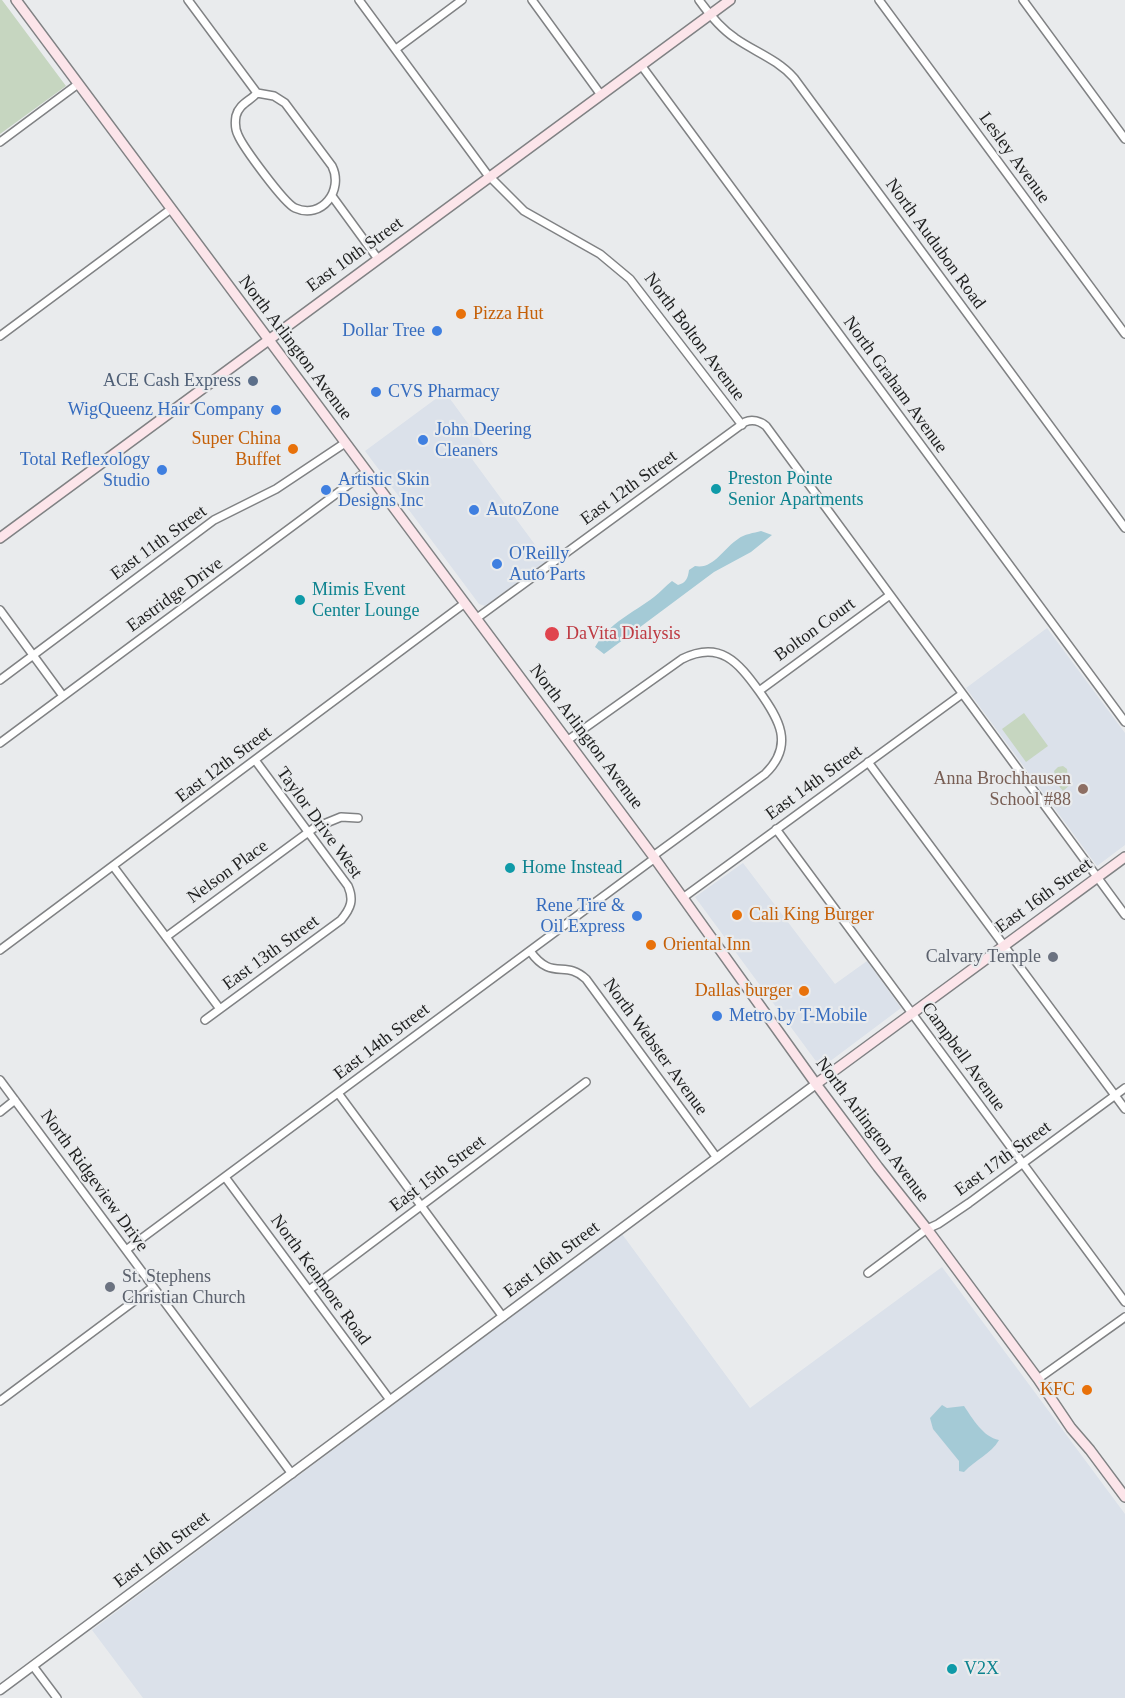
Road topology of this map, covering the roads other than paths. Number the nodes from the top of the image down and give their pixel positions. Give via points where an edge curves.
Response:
1 (16, 0) edge
2 (188, 0) edge
3 (359, 0) edge
4 (462, 0) edge
5 (532, 0) edge
6 (699, 0) edge
7 (730, 0) edge
8 (879, 0) edge
9 (1023, 0) edge
10 (710, 15) junction
11 (396, 49) junction
12 (641, 65) junction
13 (78, 84) junction
14 (257, 93) junction
15 (601, 95) junction
16 (1125, 139) edge
17 (0, 142) edge
18 (490, 177) junction
19 (332, 196) junction
20 (171, 209) junction
21 (378, 259) junction
22 (1125, 334) edge
23 (0, 336) edge
24 (268, 340) junction
25 (742, 424) junction
26 (345, 443) junction
27 (367, 471) junction
28 (1125, 528) edge
29 (0, 538) edge
30 (890, 595) junction
31 (465, 603) junction
32 (0, 610) edge
33 (477, 618) junction
34 (33, 655) junction
35 (0, 680) edge
36 (759, 691) junction
37 (963, 694) junction
38 (63, 696) junction
39 (1125, 722) edge
40 (567, 740) junction
41 (0, 743) edge
42 (255, 760) junction
43 (868, 762) junction
44 (358, 818) dead end
45 (776, 829) junction
46 (308, 832) junction
47 (654, 857) junction
48 (1125, 857) edge
49 (113, 866) junction
50 (1097, 878) junction
51 (684, 897) junction
52 (351, 907) joint
53 (1125, 915) edge
54 (166, 937) junction
55 (1004, 946) junction
56 (0, 950) edge
57 (530, 951) junction
58 (220, 1009) junction
59 (912, 1014) junction
60 (205, 1020) dead end
61 (0, 1080) edge
62 (586, 1082) dead end
63 (816, 1084) junction
64 (1125, 1088) edge
65 (338, 1093) junction
66 (1115, 1095) junction
67 (15, 1100) junction
68 (1125, 1109) edge
69 (0, 1112) edge
70 (717, 1158) junction
71 (1023, 1163) junction
72 (225, 1177) junction
73 (421, 1206) junction
74 (927, 1229) junction
75 (126, 1250) junction
76 (868, 1273) dead end
77 (153, 1287) junction
78 (309, 1290) junction
79 (1125, 1302) edge
80 (503, 1317) junction
81 (1125, 1317) edge
82 (1038, 1380) junction
83 (390, 1400) junction
84 (0, 1401) edge
85 (292, 1474) junction
86 (1125, 1497) edge
87 (33, 1666) junction
88 (0, 1690) edge
89 (57, 1698) edge

1 - 13 main road, North Arlington Avenue
2 - 14 street
3 - 11 street, North Bolton Avenue
4 - 11 street
5 - 15 street
6 - 10 street, North Audubon Road
7 - 10 main road, East 10th Street
8 - 22 street, Lesley Avenue
9 - 16 street
10 - 12 main road, East 10th Street
10 - 28 street, North Audubon Road via 732,36 772,59 794,78
11 - 18 street, North Bolton Avenue
12 - 15 main road, East 10th Street
12 - 39 street, North Graham Avenue
13 - 17 street
13 - 20 main road, North Arlington Avenue
14 - 19 street via 285,103 332,166 336,183
14 - 19 street via 240,107 236,117 238,134 248,150 294,207 312,210
15 - 18 main road, East 10th Street
18 - 21 main road, East 10th Street
18 - 25 street, North Bolton Avenue via 524,211 600,254 630,279
19 - 21 street
20 - 23 street
20 - 24 main road, North Arlington Avenue
21 - 24 main road, East 10th Street
24 - 26 main road, North Arlington Avenue
24 - 29 main road, East 10th Street
25 - 30 street, North Bolton Avenue via 755,421 766,426
25 - 33 street, East 12th Street
26 - 27 main road, North Arlington Avenue
26 - 34 street, East 11th Street via 276,489 214,520
27 - 31 main road, North Arlington Avenue
27 - 38 street, Eastridge Drive
30 - 36 street, Bolton Court
30 - 37 street, North Bolton Avenue
31 - 33 main road, North Arlington Avenue
31 - 42 street, East 12th Street
32 - 34 street
33 - 40 main road, North Arlington Avenue
34 - 35 street, East 11th Street
34 - 38 street
36 - 40 street, East 14th Street via 729,658 712,652 695,653
36 - 47 street, East 14th Street via 780,726 776,760 765,774
37 - 43 street, East 14th Street
37 - 50 street, North Bolton Avenue
38 - 41 street, Eastridge Drive
40 - 47 main road, North Arlington Avenue
42 - 46 street, Taylor Drive West
42 - 49 street, East 12th Street
43 - 45 street, East 14th Street
43 - 55 street
44 - 46 street, Nelson Place via 341,817
45 - 51 street, East 14th Street
45 - 59 street, Campbell Avenue
46 - 52 street, Taylor Drive West via 348,886
46 - 54 street, Nelson Place
47 - 51 main road, North Arlington Avenue
47 - 57 street, East 14th Street
48 - 50 main road, East 16th Street
49 - 54 street
49 - 56 street, East 12th Street
50 - 53 street, North Bolton Avenue
50 - 55 main road, East 16th Street
51 - 63 main road, North Arlington Avenue
52 - 58 street, East 13th Street via 341,920
54 - 58 street
55 - 59 main road, East 16th Street
55 - 66 street
57 - 65 street, East 14th Street
57 - 70 street, North Webster Avenue via 546,967 571,970 586,979
58 - 60 street, East 13th Street
59 - 63 main road, East 16th Street
59 - 71 street, Campbell Avenue
61 - 67 street, North Ridgeview Drive
62 - 73 street, East 15th Street
63 - 70 street, East 16th Street
63 - 74 main road, North Arlington Avenue
64 - 66 street, East 17th Street
65 - 72 street, East 14th Street
65 - 73 street
66 - 68 street
66 - 71 street, East 17th Street
67 - 69 street
67 - 75 street, North Ridgeview Drive
70 - 80 street, East 16th Street
71 - 74 street, East 17th Street
71 - 79 street, Campbell Avenue
72 - 75 street, East 14th Street
72 - 78 street, North Kenmore Road
73 - 78 street, East 15th Street
73 - 80 street
74 - 76 street, East 17th Street
74 - 82 main road, North Arlington Avenue
75 - 77 street, North Ridgeview Drive
77 - 84 street
77 - 85 street, North Ridgeview Drive
78 - 83 street, North Kenmore Road
80 - 83 street, East 16th Street
81 - 82 street
82 - 86 main road, North Arlington Avenue
83 - 85 street, East 16th Street
85 - 87 street, East 16th Street
87 - 88 street, East 16th Street
87 - 89 street

